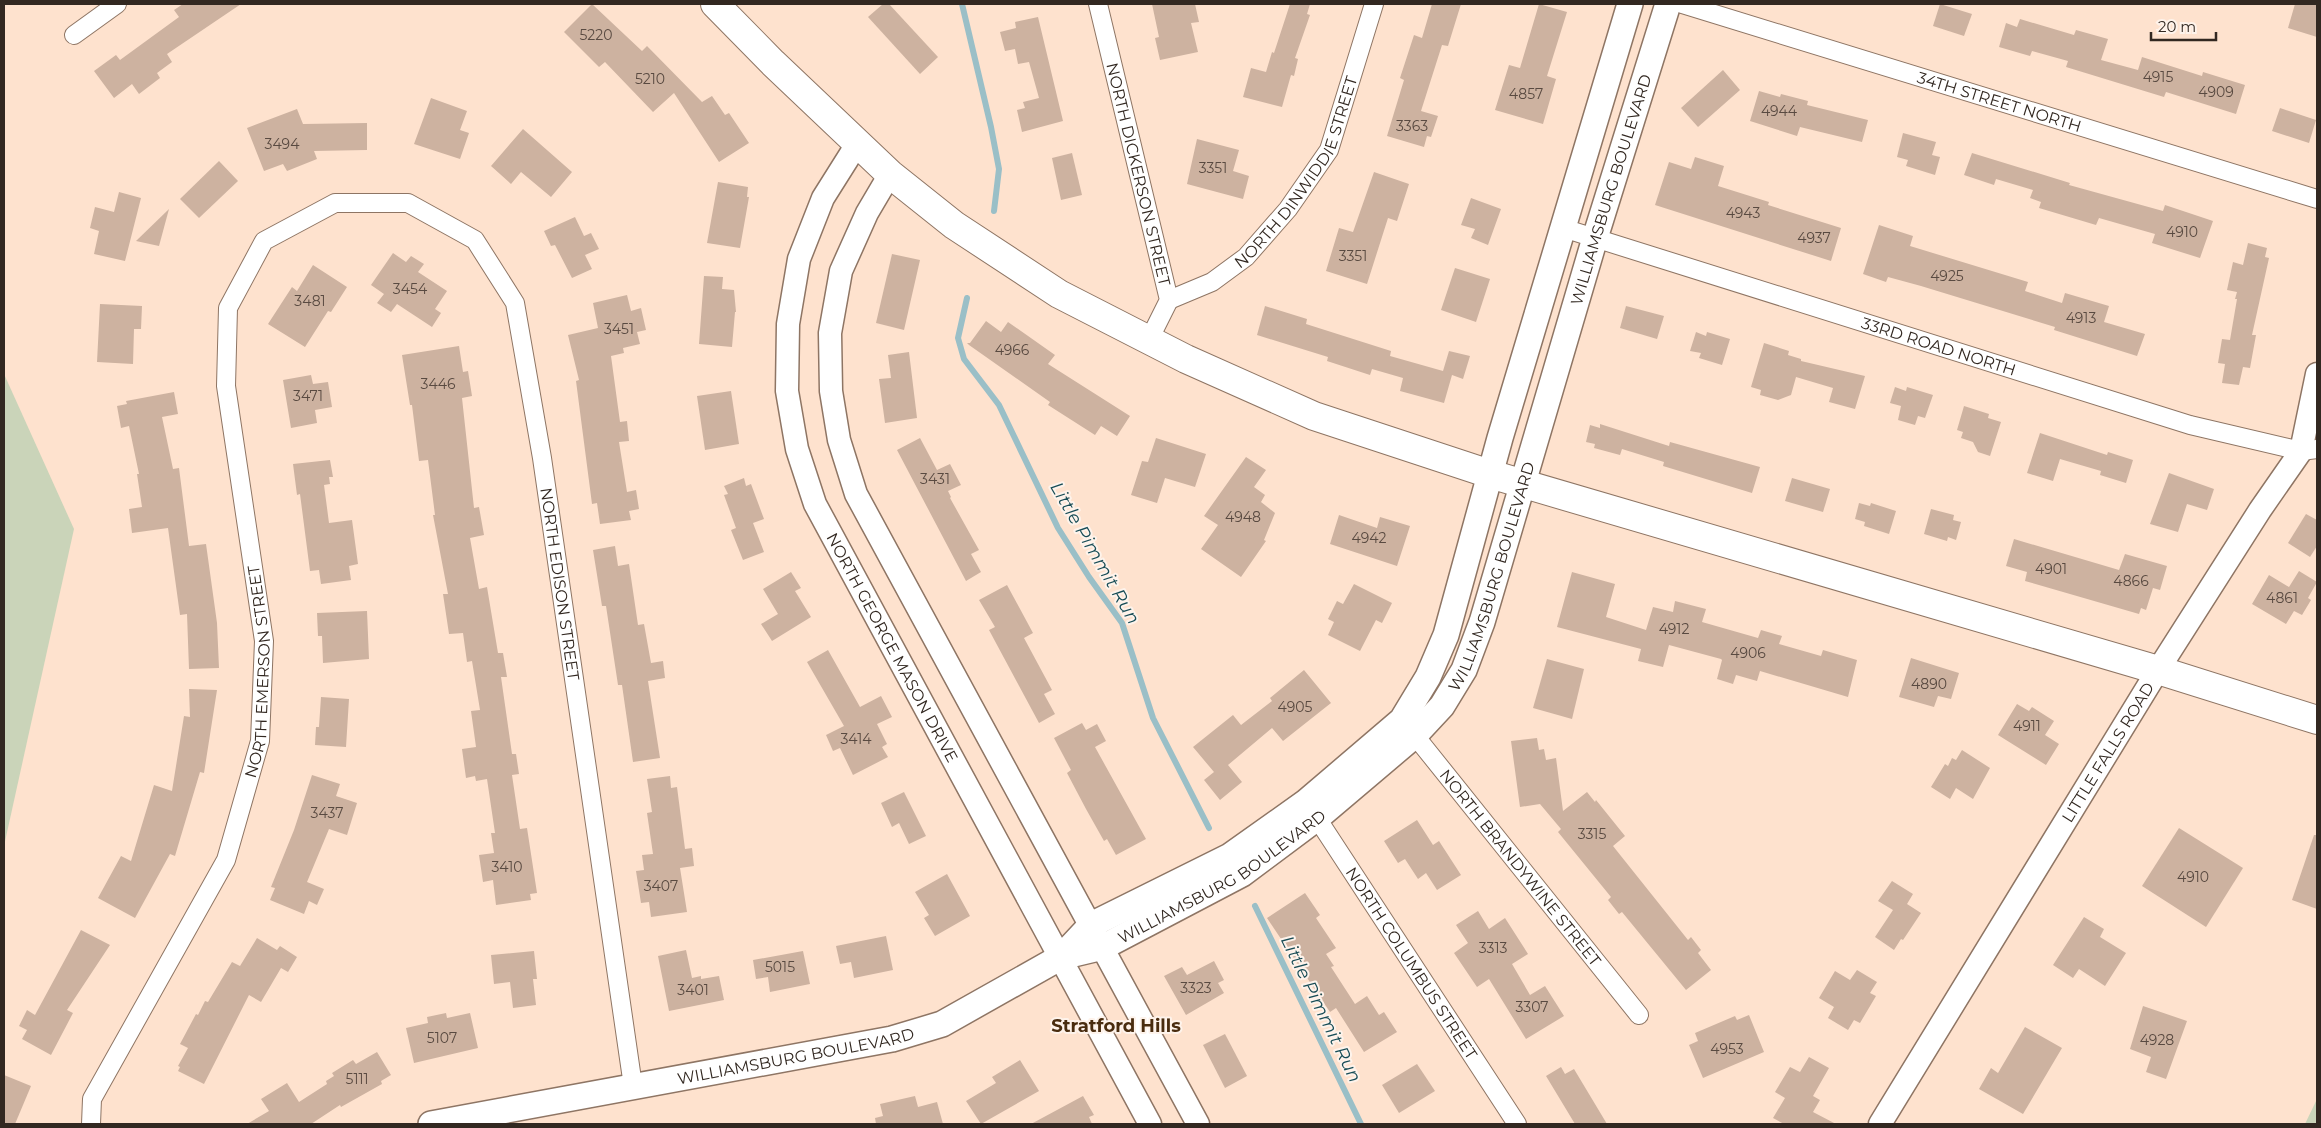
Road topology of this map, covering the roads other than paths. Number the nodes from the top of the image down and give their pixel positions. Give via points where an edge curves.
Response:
1 (117, 4) edge
2 (715, 4) edge
3 (1098, 4) edge
4 (1374, 4) edge
5 (1630, 4) edge
6 (1668, 4) edge
7 (1682, 4) edge
8 (74, 35) dead end
9 (857, 144) junction
10 (890, 174) junction
11 (2317, 199) edge
12 (335, 203) joint
13 (1563, 228) junction
14 (1595, 238) junction
15 (1169, 300) junction
16 (1149, 340) junction
17 (2317, 374) edge
18 (2309, 450) edge
19 (1490, 474) junction
20 (1522, 483) junction
21 (2158, 670) junction
22 (2317, 720) edge
23 (1409, 728) junction
24 (1312, 810) junction
25 (1091, 925) junction
26 (1103, 947) junction
27 (1062, 957) junction
28 (1639, 1015) dead end
29 (633, 1086) junction
30 (513, 1108) junction
31 (90, 1124) edge
32 (431, 1124) edge
33 (478, 1124) edge
34 (1150, 1124) edge
35 (1198, 1124) edge
36 (1517, 1124) edge
37 (1880, 1124) edge

1 - 8 street
2 - 9 main road
3 - 15 street, NORTH DICKERSON STREET
4 - 15 street, NORTH DINWIDDIE STREET via 1329,150 1288,209 1246,257 1212,282
5 - 13 main road, WILLIAMSBURG BOULEVARD
6 - 14 main road, WILLIAMSBURG BOULEVARD
7 - 11 street, 34TH STREET NORTH
9 - 10 main road
9 - 27 street, NORTH GEORGE MASON DRIVE via 824,198 799,259 788,324 788,390 796,449 819,512
10 - 16 main road via 954,225 1059,294
10 - 25 street via 867,213 841,271 830,333 831,391 838,440 856,494
12 - 29 street, NORTH EDISON STREET via 408,203 475,240 515,303 543,468
12 - 31 street, NORTH EMERSON STREET via 264,241 228,308 226,386 264,641 260,740 226,860 92,1099
13 - 14 street, 33RD ROAD NORTH
13 - 19 main road, WILLIAMSBURG BOULEVARD
14 - 18 street, 33RD ROAD NORTH via 2190,425
14 - 20 main road, WILLIAMSBURG BOULEVARD
15 - 16 street, NORTH DICKERSON STREET
16 - 19 main road via 1314,416
17 - 18 street, LITTLE FALLS ROAD
18 - 21 street, LITTLE FALLS ROAD via 2260,510
19 - 20 main road
19 - 23 main road, WILLIAMSBURG BOULEVARD via 1446,634
20 - 21 main road
20 - 23 main road, WILLIAMSBURG BOULEVARD via 1482,622 1464,670 1442,706
21 - 22 main road
21 - 37 street, LITTLE FALLS ROAD
23 - 24 main road, WILLIAMSBURG BOULEVARD
23 - 28 street, NORTH BRANDYWINE STREET
24 - 25 main road, WILLIAMSBURG BOULEVARD via 1230,856
24 - 26 main road, WILLIAMSBURG BOULEVARD via 1242,874
24 - 36 street, NORTH COLUMBUS STREET
25 - 26 street
25 - 27 main road, WILLIAMSBURG BOULEVARD
26 - 27 main road, WILLIAMSBURG BOULEVARD
26 - 35 street
27 - 29 main road, WILLIAMSBURG BOULEVARD via 942,1024 892,1039
27 - 34 street, NORTH GEORGE MASON DRIVE
29 - 30 main road, WILLIAMSBURG BOULEVARD
30 - 32 main road, WILLIAMSBURG BOULEVARD
30 - 33 main road, WILLIAMSBURG BOULEVARD

